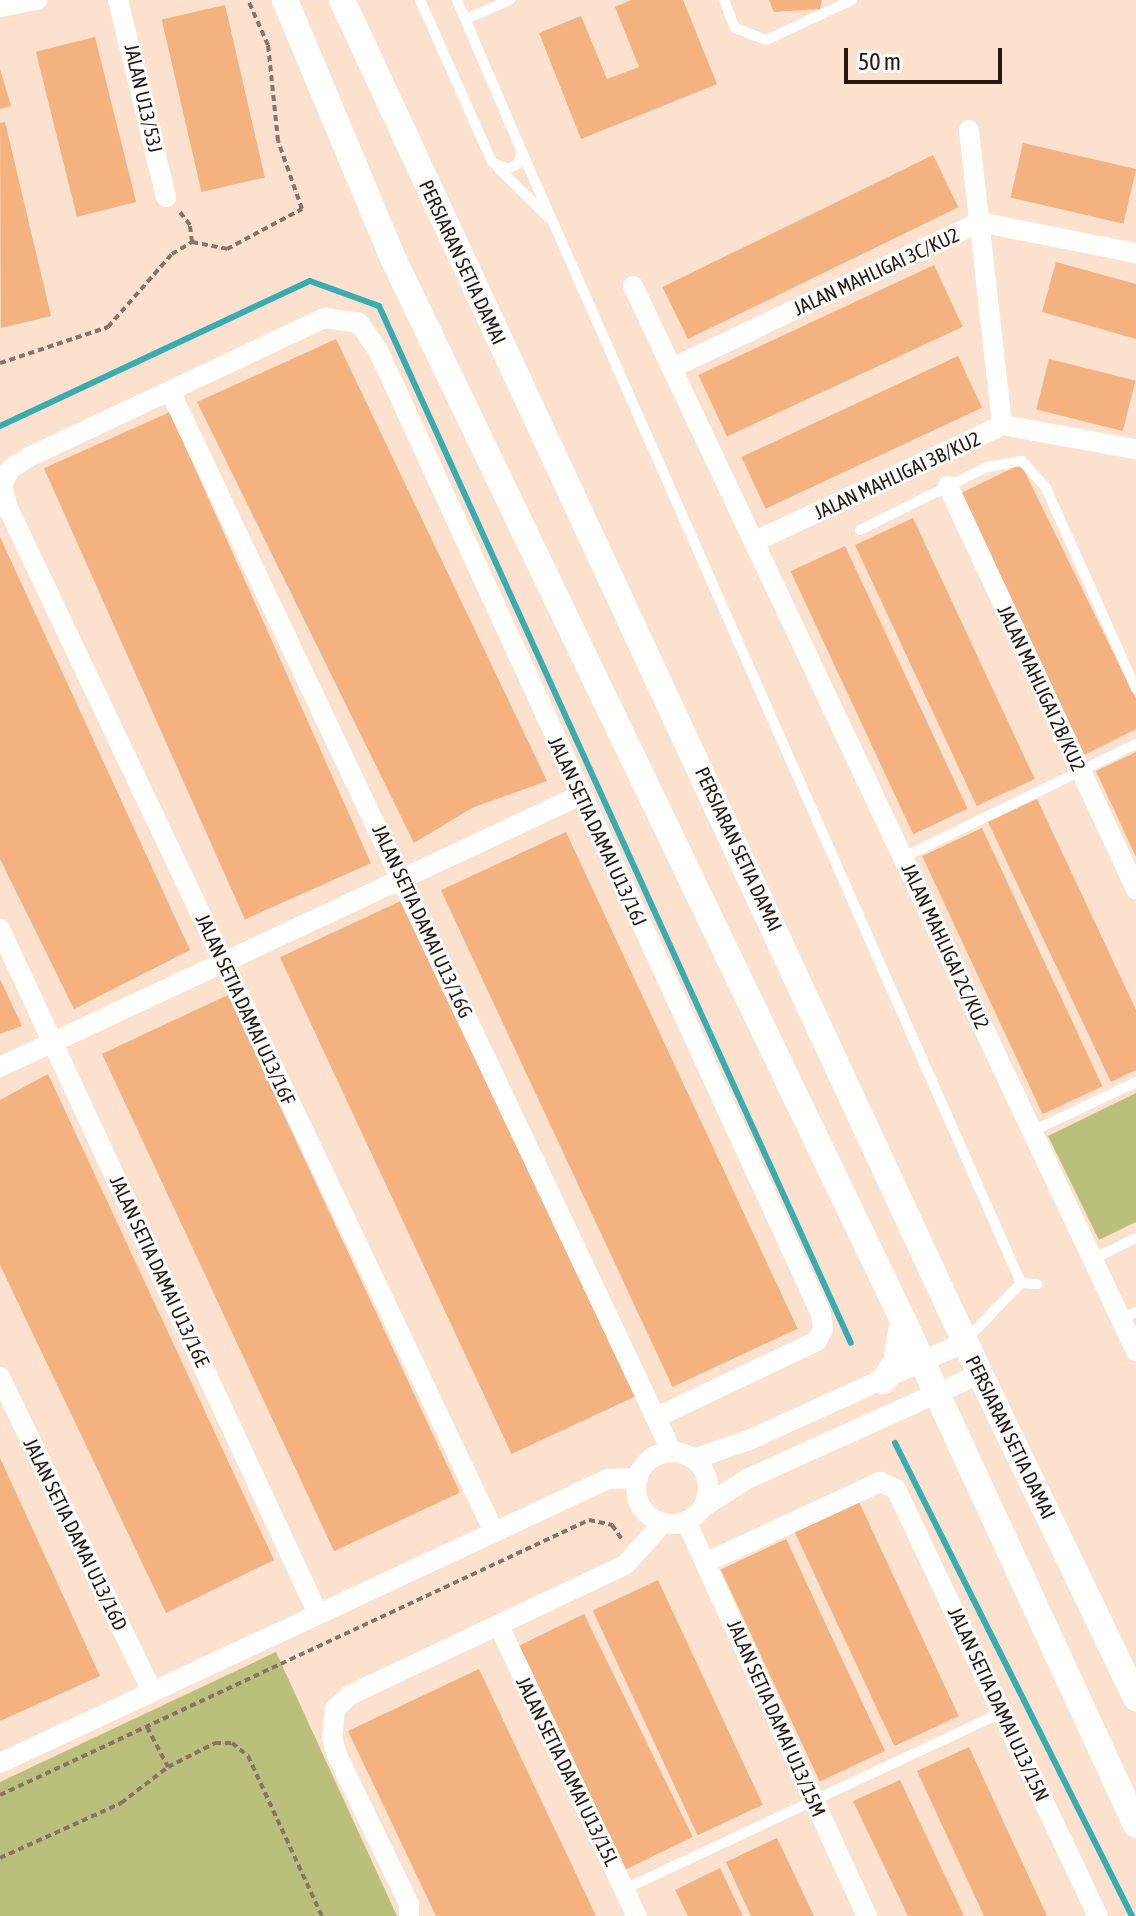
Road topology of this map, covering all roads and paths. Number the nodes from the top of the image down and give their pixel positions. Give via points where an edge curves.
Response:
1 (37, 0) edge
2 (118, 0) edge
3 (248, 0) edge
4 (285, 0) edge
5 (342, 0) edge
6 (420, 0) edge
7 (457, 0) edge
8 (510, 0) edge
9 (724, 0) edge
10 (852, 0) edge
11 (0, 7) edge
12 (466, 19) junction
13 (969, 130) dead end
14 (522, 152) junction
15 (492, 162) junction
16 (166, 197) joint
17 (553, 222) junction
18 (979, 222) junction
19 (192, 242) junction
20 (1136, 253) edge
21 (633, 286) dead end
22 (0, 363) edge
23 (672, 368) junction
24 (170, 391) junction
25 (1002, 425) junction
26 (1136, 449) edge
27 (2, 485) edge
28 (948, 486) junction
29 (4, 510) edge
30 (860, 530) dead end
31 (756, 541) junction
32 (1136, 689) edge
33 (1136, 744) edge
34 (1081, 770) junction
35 (581, 795) junction
36 (904, 857) junction
37 (404, 879) junction
38 (1136, 889) edge
39 (0, 929) edge
40 (223, 961) junction
41 (54, 1042) junction
42 (0, 1067) edge
43 (1136, 1082) edge
44 (1033, 1131) junction
45 (1136, 1238) edge
46 (1093, 1259) junction
47 (1021, 1283) junction
48 (1037, 1284) dead end
49 (1128, 1316) edge
50 (903, 1320) junction
51 (965, 1342) junction
52 (1136, 1351) edge
53 (922, 1363) junction
54 (980, 1374) junction
55 (0, 1377) edge
56 (883, 1381) junction
57 (937, 1395) junction
58 (655, 1418) junction
59 (672, 1452) junction
60 (694, 1459) junction
61 (638, 1478) junction
62 (703, 1507) junction
63 (686, 1521) junction
64 (663, 1523) junction
65 (494, 1532) junction
66 (634, 1556) junction
67 (707, 1562) junction
68 (318, 1614) junction
69 (499, 1626) junction
70 (152, 1691) junction
71 (1136, 1698) edge
72 (1004, 1711) junction
73 (147, 1727) junction
74 (0, 1763) edge
75 (168, 1767) junction
76 (0, 1795) edge
77 (814, 1800) junction
78 (1136, 1825) edge
79 (0, 1858) edge
80 (625, 1889) junction
81 (322, 1916) edge
82 (409, 1916) edge
83 (637, 1916) edge
84 (867, 1916) edge
85 (1098, 1916) edge

1 - 11 street
2 - 16 street, JALAN U13/53J
3 - 19 path via 268,45 278,141 302,209 227,249
4 - 50 street via 391,254
5 - 51 street, PERSIARAN SETIA DAMAI
6 - 15 lane
7 - 12 lane
8 - 12 lane
9 - 10 lane via 735,28 766,40
12 - 14 lane
13 - 18 street
14 - 15 lane via 518,164 507,169
14 - 17 lane
15 - 17 lane
16 - 19 path via 190,225
17 - 47 lane
18 - 20 street, JALAN MAHLIGAI 3C/KU2
18 - 23 street, JALAN MAHLIGAI 3C/KU2
18 - 25 street
19 - 22 path via 172,254 108,327
21 - 23 street, JALAN MAHLIGAI 2C/KU2
23 - 31 street, JALAN MAHLIGAI 2C/KU2
24 - 27 street via 29,457 10,469
24 - 35 street, JALAN SETIA DAMAI U13/16J via 325,318 359,323 378,350
24 - 37 street, JALAN SETIA DAMAI U13/16G
25 - 26 street, JALAN MAHLIGAI 3B/KU2
25 - 31 street, JALAN MAHLIGAI 3B/KU2
27 - 29 street, JALAN SETIA DAMAI U13/16F
28 - 30 lane
28 - 32 lane via 1007,460 1035,469
28 - 34 street, JALAN MAHLIGAI 2B/KU2
29 - 40 street, JALAN SETIA DAMAI U13/16F
31 - 36 street, JALAN MAHLIGAI 2C/KU2
33 - 34 lane
34 - 36 lane
34 - 38 street, JALAN MAHLIGAI 2B/KU2
35 - 37 street
35 - 58 street, JALAN SETIA DAMAI U13/16J via 821,1314 823,1329 817,1341
36 - 44 street, JALAN MAHLIGAI 2C/KU2
37 - 40 street
37 - 58 street, JALAN SETIA DAMAI U13/16G
39 - 41 street, JALAN SETIA DAMAI U13/16E
40 - 41 street
40 - 65 street, JALAN SETIA DAMAI U13/16F
41 - 42 street
41 - 68 street, JALAN SETIA DAMAI U13/16E
43 - 44 lane
44 - 46 street, JALAN MAHLIGAI 2C/KU2
45 - 46 lane
46 - 49 street, JALAN MAHLIGAI 2C/KU2
47 - 48 lane
47 - 51 lane
49 - 52 street, JALAN MAHLIGAI 2C/KU2
50 - 53 street
50 - 56 street via 896,1363
51 - 53 street
51 - 54 street, PERSIARAN SETIA DAMAI
53 - 56 street
53 - 57 street
54 - 57 street
54 - 71 street, PERSIARAN SETIA DAMAI
55 - 70 street, JALAN SETIA DAMAI U13/16D
56 - 60 street
57 - 62 street via 747,1479
57 - 78 street
58 - 59 street, JALAN SETIA DAMAI U13/16G
59 - 60 street
59 - 61 street via 651,1459
60 - 62 street via 708,1487
61 - 64 street via 639,1501
61 - 65 street via 608,1479
62 - 63 street
63 - 64 street
63 - 67 street, JALAN SETIA DAMAI U13/15M
64 - 66 street
65 - 68 street
66 - 69 street
66 - 73 path via 612,1525 589,1520
67 - 72 street, JALAN SETIA DAMAI U13/15N via 880,1482 899,1493
67 - 77 street, JALAN SETIA DAMAI U13/15M
68 - 70 street
69 - 80 street, JALAN SETIA DAMAI U13/15L
69 - 82 street via 350,1695 335,1709 332,1738 409,1904
70 - 74 street
72 - 77 lane
72 - 85 street, JALAN SETIA DAMAI U13/15N
73 - 75 path
73 - 76 path
75 - 79 path via 121,1803
75 - 81 path via 215,1743 232,1743 248,1756
77 - 80 lane
77 - 84 street, JALAN SETIA DAMAI U13/15M
80 - 83 street, JALAN SETIA DAMAI U13/15L

